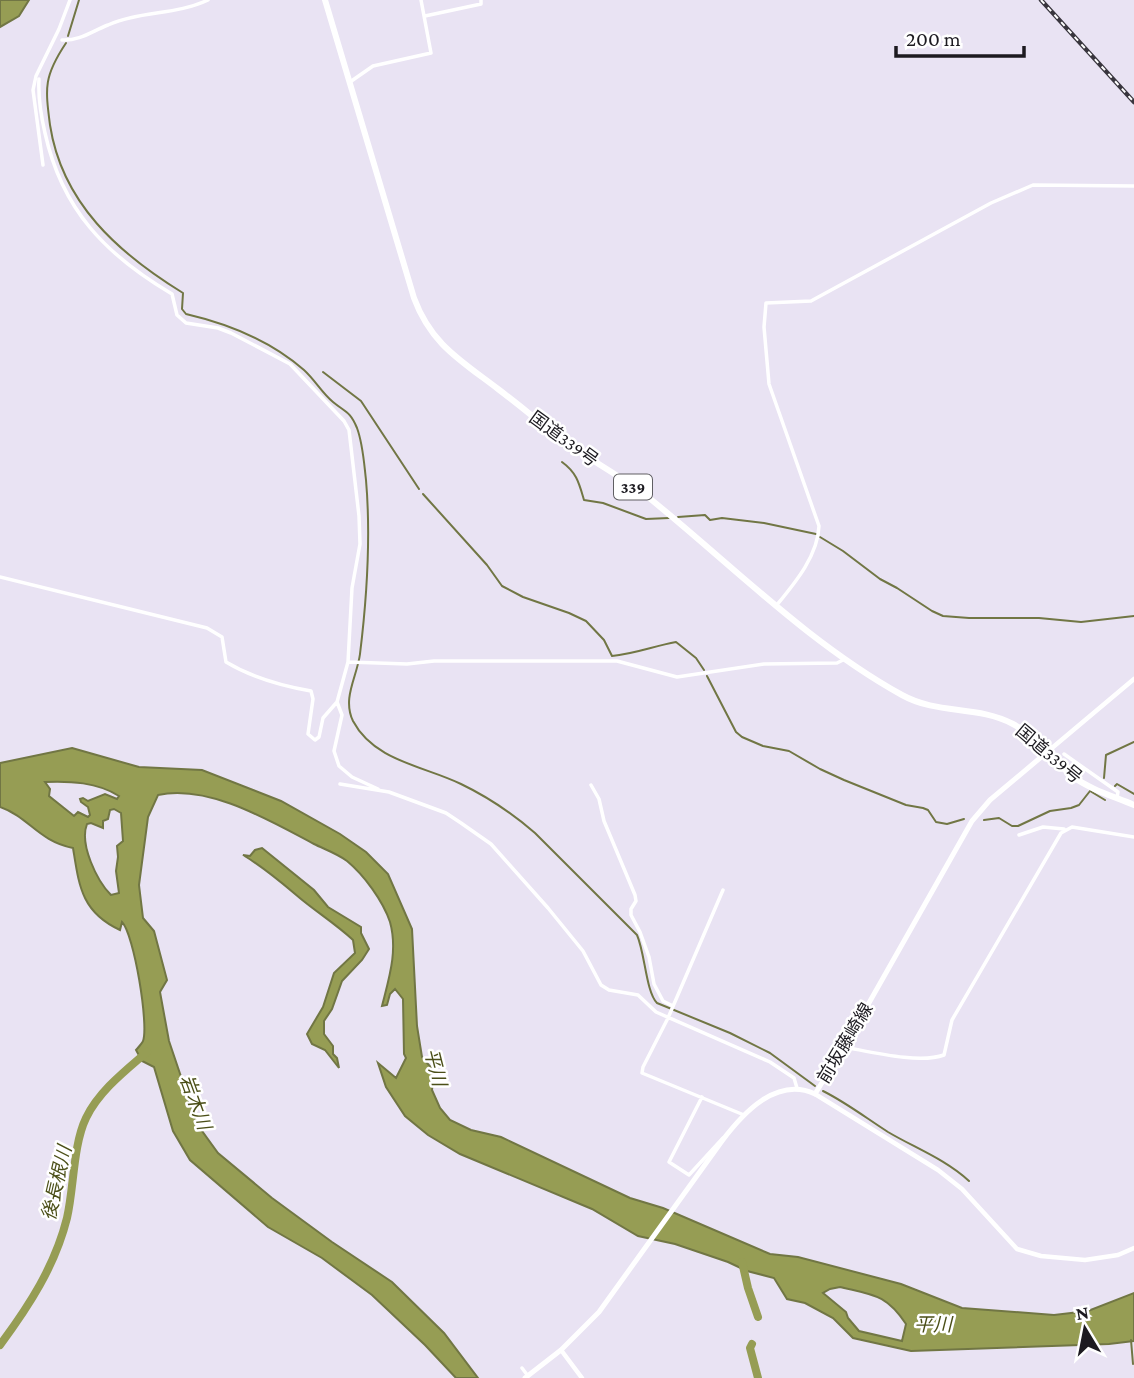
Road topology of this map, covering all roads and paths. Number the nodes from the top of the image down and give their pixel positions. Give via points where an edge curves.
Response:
1 (70, 0) edge
2 (208, 0) edge
3 (325, 0) edge
4 (421, 0) edge
5 (481, 0) edge
6 (425, 16) junction
7 (62, 40) dead end
8 (39, 79) dead end
9 (349, 83) junction
10 (43, 164) dead end
11 (1134, 187) edge
12 (0, 576) edge
13 (776, 606) junction
14 (846, 658) junction
15 (348, 662) junction
16 (1134, 679) edge
17 (337, 702) junction
18 (1046, 753) junction
19 (1064, 754) dead end
20 (340, 785) dead end
21 (591, 785) dead end
22 (378, 789) junction
23 (1117, 798) junction
24 (1134, 805) edge
25 (1065, 830) junction
26 (1019, 835) dead end
27 (1134, 837) edge
28 (723, 890) dead end
29 (673, 1007) junction
30 (669, 1016) junction
31 (844, 1047) junction
32 (797, 1088) junction
33 (815, 1094) junction
34 (702, 1097) junction
35 (744, 1115) junction
36 (725, 1138) junction
37 (1134, 1248) edge
38 (561, 1350) junction
39 (522, 1368) dead end
40 (527, 1377) edge
41 (582, 1378) edge

1 - 10 street via 33,90
2 - 7 street
3 - 9 highway, 国道339号 / 339
4 - 6 street
5 - 6 street via 481,4
6 - 9 street via 431,53 373,66
8 - 15 street via 48,149 67,195 91,232 110,251 172,294 177,315 186,323 231,333 290,364 349,430 360,544 352,588
9 - 13 highway, 国道339号 / 339 via 414,298 434,337 556,434 646,496
11 - 13 street via 1033,185 990,203 811,301 766,303 769,384 819,526 812,552
12 - 17 street via 207,628 222,638 226,662 251,675 311,691 308,734 315,740 323,718
13 - 14 highway, 国道339号 / 339
14 - 15 street via 837,663 764,664 677,677 617,660
14 - 18 highway, 国道339号 / 339 via 915,702 999,718 1024,731
15 - 17 street
16 - 18 street
17 - 22 street via 342,716 334,751 339,766
18 - 23 highway, 国道339号 / 339 via 1087,786
18 - 31 main road, 前坂藤崎線 via 972,821
19 - 23 street via 1118,792
20 - 22 street
21 - 29 street via 635,895 631,915 649,957 654,984 663,1001
22 - 30 street via 446,813 491,844 583,951 601,985 638,995 656,1012
23 - 24 highway, 国道339号 / 339
25 - 26 street via 1043,827
25 - 27 street via 1072,827
25 - 31 street via 952,1020 944,1055 900,1056
28 - 29 street
29 - 30 street
30 - 32 street via 770,1062 794,1078
30 - 34 street via 642,1073
31 - 33 main road, 前坂藤崎線
32 - 33 main road, 前坂藤崎線
32 - 35 main road, 前坂藤崎線 via 773,1094
33 - 37 street via 946,1176 1017,1249 1085,1260
34 - 35 street
34 - 36 street via 669,1161 689,1175
35 - 36 main road, 前坂藤崎線
36 - 38 main road, 前坂藤崎線 via 599,1312
38 - 40 main road, 前坂藤崎線
38 - 41 street
39 - 40 street

